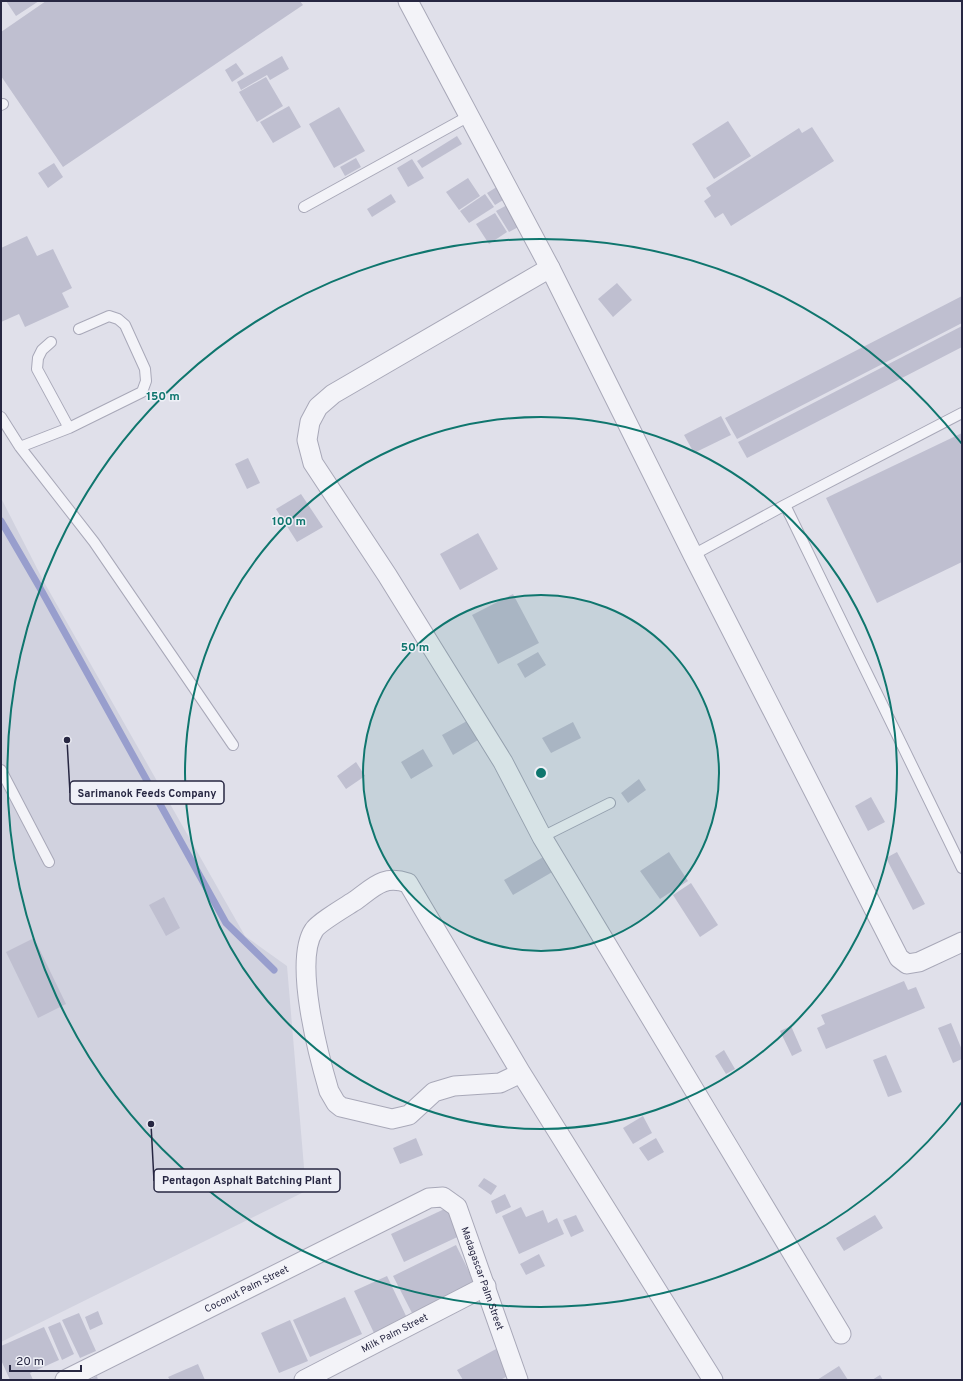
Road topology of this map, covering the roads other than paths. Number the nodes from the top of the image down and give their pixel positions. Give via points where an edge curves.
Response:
1 (408, 1) edge
2 (469, 116) junction
3 (304, 208) dead end
4 (550, 268) junction
5 (79, 329) dead end
6 (51, 342) dead end
7 (962, 413) edge
8 (1, 417) edge
9 (69, 428) junction
10 (20, 447) junction
11 (785, 505) junction
12 (693, 555) junction
13 (234, 745) dead end
14 (1, 770) edge
15 (610, 803) dead end
16 (542, 837) junction
17 (49, 862) dead end
18 (962, 868) edge
19 (962, 942) edge
20 (521, 1073) junction
21 (429, 1198) joint
22 (486, 1286) junction
23 (841, 1334) dead end
24 (65, 1380) edge
25 (304, 1380) edge
26 (518, 1380) edge
27 (713, 1380) edge

1 - 2 street
2 - 3 lane
2 - 4 street
4 - 12 street
4 - 16 street via 333,394 318,407 310,422 307,440 313,463 387,575 503,762
5 - 9 lane via 109,316 118,319 125,325 145,369 146,381 142,392
6 - 9 lane via 38,358 37,370
7 - 11 lane
8 - 10 lane
9 - 10 lane
10 - 13 lane via 94,542
11 - 12 lane
11 - 18 lane
12 - 19 street via 899,958 908,964 919,962
14 - 17 lane
15 - 16 lane
16 - 23 street
20 - 20 street via 408,883 396,879 382,881 314,930 306,956 309,1006 327,1084 336,1103 341,1107 374,1116 398,1118 409,1115 434,1092 454,1086 500,1083
20 - 27 street
21 - 22 street, Madagascar Palm Street via 443,1197 457,1207
21 - 24 street, Coconut Palm Street
22 - 25 street, Milk Palm Street
22 - 26 street, Madagascar Palm Street

